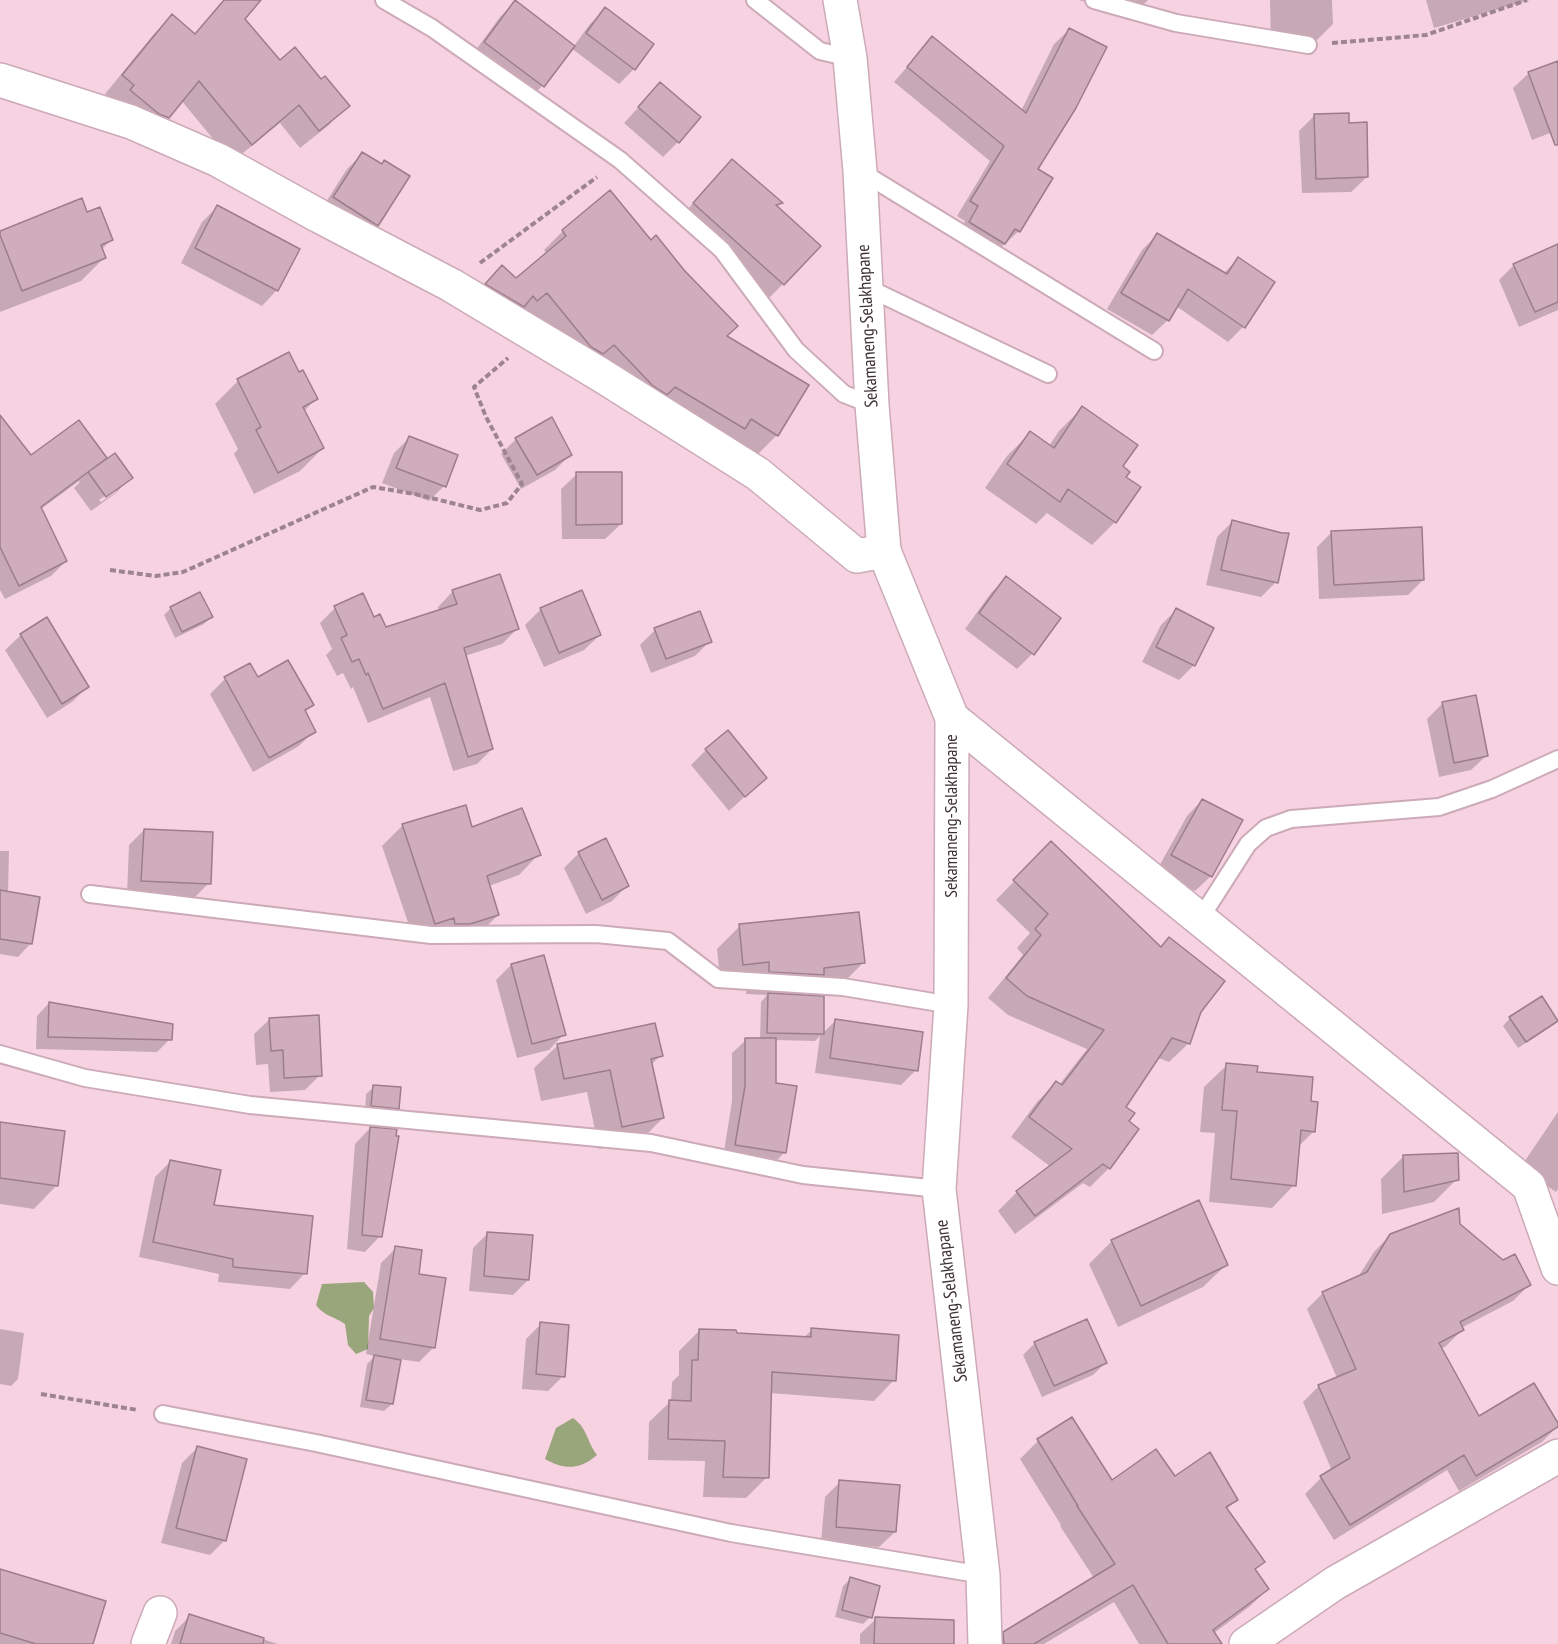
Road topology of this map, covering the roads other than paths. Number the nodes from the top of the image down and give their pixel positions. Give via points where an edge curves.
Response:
1 (384, 0) edge
2 (754, 0) edge
3 (840, 0) edge
4 (1094, 0) edge
5 (1308, 45) road end
6 (850, 58) junction
7 (1, 89) edge
8 (860, 171) junction
9 (866, 287) junction
10 (1154, 351) dead end
11 (1048, 374) dead end
12 (872, 405) junction
13 (884, 551) junction
14 (952, 718) junction
15 (1558, 759) edge
16 (90, 894) dead end
17 (1200, 919) junction
18 (951, 1005) junction
19 (0, 1054) edge
20 (1529, 1186) junction
21 (939, 1188) junction
22 (1558, 1199) edge
23 (1558, 1268) edge
24 (163, 1414) road end
25 (1558, 1456) edge
26 (983, 1575) junction
27 (160, 1613) dead end
28 (148, 1644) edge
29 (985, 1644) edge
30 (1246, 1644) edge

1 - 12 lane via 432,28 620,160 722,250 796,350 844,394
2 - 6 lane via 820,51
3 - 6 street, Sekamaneng-Selakhapane
4 - 5 lane via 1176,23
6 - 8 street, Sekamaneng-Selakhapane
7 - 13 street via 131,122 218,160 451,285 601,375 758,474 857,556
8 - 9 street, Sekamaneng-Selakhapane
8 - 10 lane
9 - 11 lane
9 - 12 street, Sekamaneng-Selakhapane
12 - 13 street, Sekamaneng-Selakhapane
13 - 14 street, Sekamaneng-Selakhapane
14 - 17 street
14 - 18 street, Sekamaneng-Selakhapane
15 - 17 lane via 1492,789 1439,807 1291,819 1266,828 1248,844
16 - 18 lane via 431,935 596,934 668,941 718,979 843,987
17 - 20 street
18 - 21 street, Sekamaneng-Selakhapane
19 - 21 lane via 85,1078 250,1104 651,1143 802,1175
20 - 22 street
20 - 23 street
21 - 26 street, Sekamaneng-Selakhapane
24 - 26 lane via 731,1533
25 - 30 street via 1335,1582
26 - 29 street, Sekamaneng-Selakhapane
27 - 28 street

